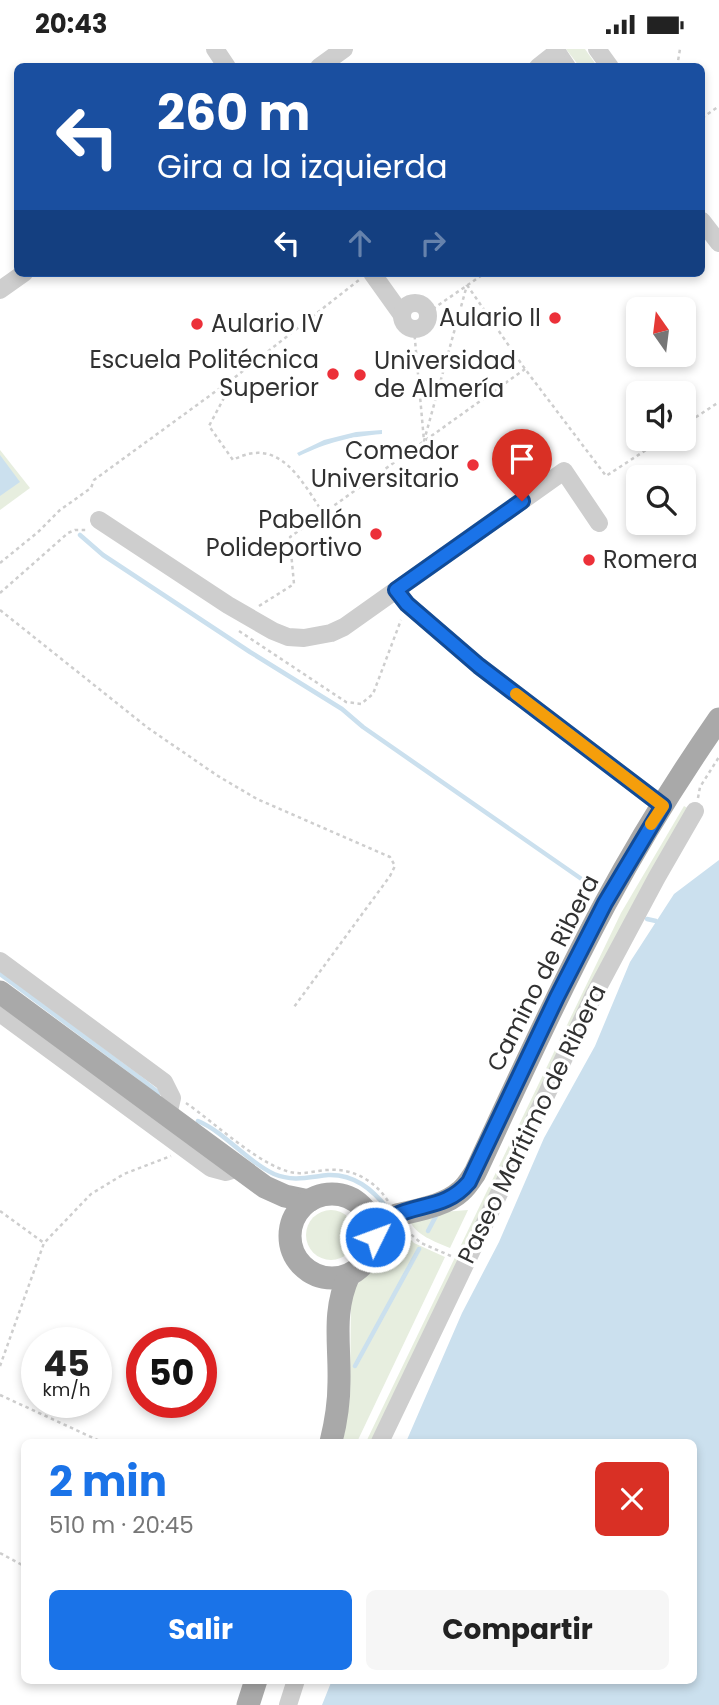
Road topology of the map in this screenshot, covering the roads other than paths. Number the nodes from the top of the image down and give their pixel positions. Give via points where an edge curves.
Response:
1 (344, 49) edge
2 (325, 63) edge
3 (705, 225) edge
4 (719, 243) edge
5 (18, 277) edge
6 (365, 277) edge
7 (0, 290) edge
8 (402, 315) junction
9 (99, 520) dead end
10 (599, 523) dead end
11 (396, 590) junction
12 (719, 719) edge
13 (663, 806) junction
14 (695, 811) road end
15 (0, 961) edge
16 (0, 992) edge
17 (0, 1013) edge
18 (168, 1115) junction
19 (239, 1168) junction
20 (265, 1187) junction
21 (309, 1201) junction
22 (363, 1207) junction
23 (395, 1216) junction
24 (291, 1227) junction
25 (375, 1237) junction
26 (349, 1275) junction
27 (321, 1277) junction
28 (337, 1313) junction
29 (332, 1439) edge
30 (381, 1439) edge
31 (255, 1684) edge
32 (295, 1684) edge
33 (248, 1705) edge
34 (288, 1705) edge

1 - 2 street
3 - 4 street
5 - 7 street
6 - 8 street
8 - 8 street via 407,306 416,303 428,318 414,329 405,324
9 - 11 street via 228,605 288,637 331,633
10 - 11 street via 564,471
11 - 13 street via 479,666
12 - 13 main road, Camino de Ribera
13 - 23 main road, Camino de Ribera via 605,903 469,1182 452,1198
14 - 30 street, Paseo Marítimo de Ribera via 596,993
15 - 18 street via 164,1082 172,1098
16 - 18 main road
17 - 19 street via 211,1168 226,1172
18 - 19 main road
19 - 20 main road
20 - 21 main road
20 - 24 main road via 285,1211
21 - 22 main road via 344,1195
21 - 24 main road
22 - 23 main road
22 - 25 main road via 372,1220
23 - 25 main road
24 - 27 main road via 295,1256 305,1269
25 - 26 main road via 368,1259
26 - 27 main road
26 - 28 main road
27 - 28 main road via 332,1293
28 - 29 main road via 339,1383
31 - 33 main road
32 - 34 street

